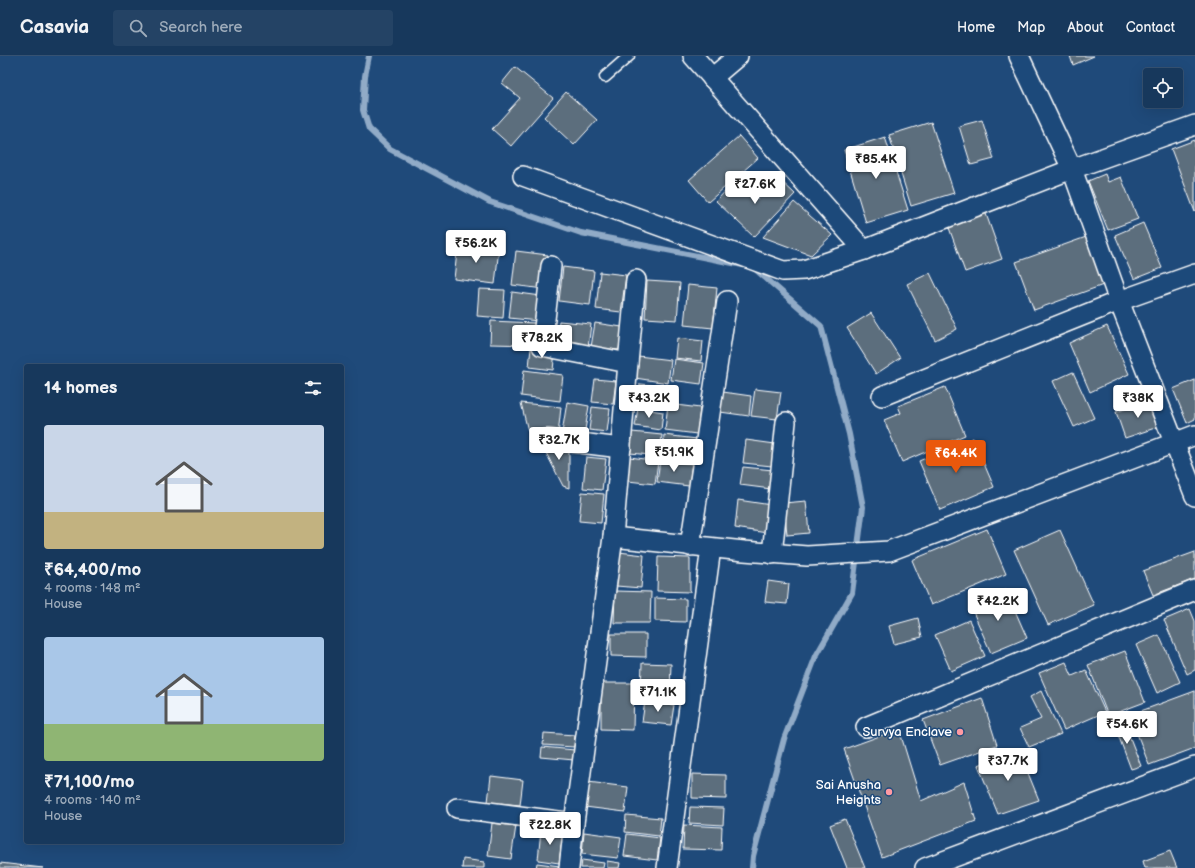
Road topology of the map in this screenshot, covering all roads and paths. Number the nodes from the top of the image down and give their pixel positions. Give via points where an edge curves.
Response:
1 (629, 56) edge
2 (693, 56) edge
3 (738, 56) edge
4 (1019, 56) edge
5 (605, 77) dead end
6 (712, 78) junction
7 (1195, 125) edge
8 (1072, 169) junction
9 (523, 176) dead end
10 (864, 250) junction
11 (551, 266) dead end
12 (1195, 274) edge
13 (636, 280) dead end
14 (727, 301) dead end
15 (1119, 301) junction
16 (628, 363) junction
17 (882, 396) dead end
18 (786, 422) dead end
19 (1195, 434) edge
20 (547, 439) dead end
21 (1174, 443) junction
22 (621, 448) junction
23 (1195, 496) edge
24 (613, 537) junction
25 (690, 546) junction
26 (711, 548) junction
27 (772, 554) junction
28 (1195, 590) edge
29 (866, 727) dead end
30 (1195, 767) edge
31 (457, 808) dead end
32 (574, 822) junction
33 (569, 868) edge
34 (667, 868) edge
35 (925, 868) edge

1 - 5 lane
2 - 6 street
3 - 6 street
4 - 8 street
6 - 10 street
7 - 8 street
8 - 10 street
8 - 15 street
9 - 10 street via 783,271 804,270
11 - 16 street via 542,346
12 - 15 street
13 - 16 street
14 - 25 street
15 - 17 street
15 - 21 street
16 - 22 street
18 - 27 street
19 - 21 street
20 - 22 street
21 - 23 street
21 - 27 street via 889,551 807,556
22 - 24 street
24 - 25 street
24 - 32 street
25 - 26 street
26 - 27 street
26 - 34 street
28 - 29 street
30 - 35 street
31 - 32 street
32 - 33 street

